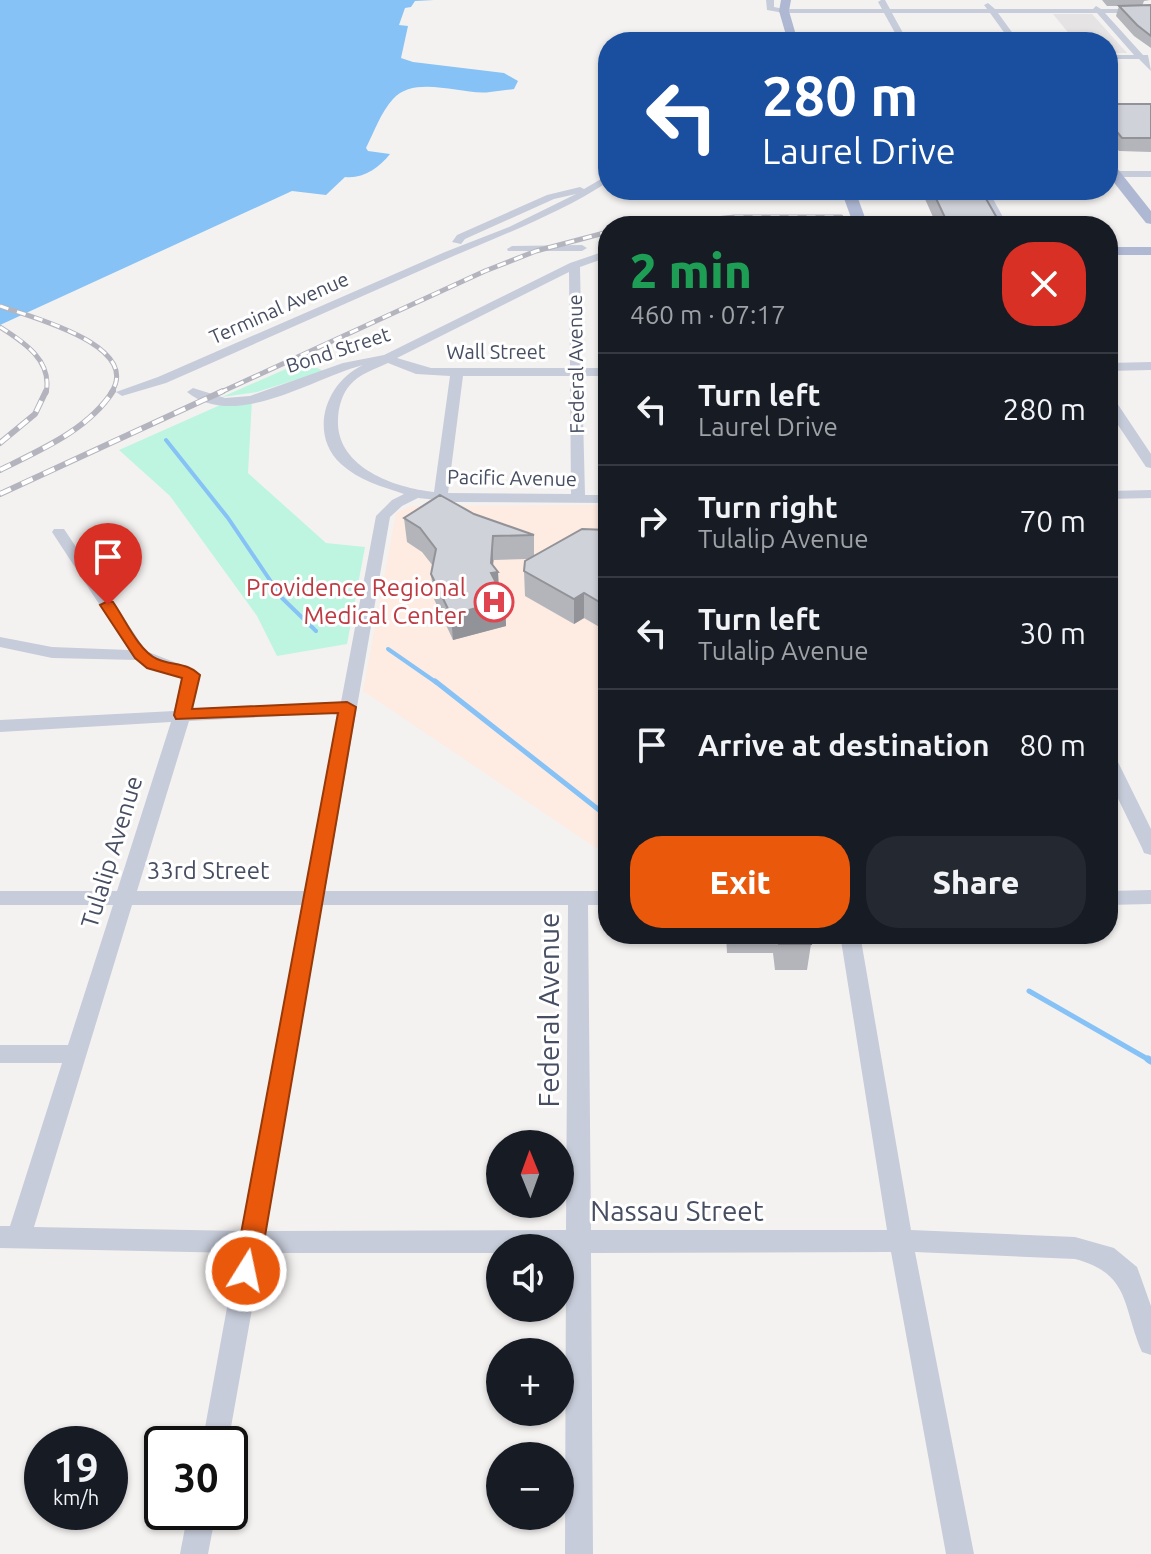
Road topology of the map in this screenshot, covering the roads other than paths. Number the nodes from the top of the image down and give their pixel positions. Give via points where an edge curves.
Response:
1 (770, 0) edge
2 (881, 0) edge
3 (984, 0) edge
4 (1088, 0) edge
5 (785, 6) edge
6 (887, 11) junction
7 (993, 11) junction
8 (1099, 11) junction
9 (1151, 11) edge
10 (791, 32) edge
11 (899, 32) edge
12 (1008, 32) edge
13 (1118, 32) edge
14 (1118, 32) edge
15 (1118, 57) edge
16 (1140, 57) junction
17 (1151, 57) edge
18 (1151, 68) edge
19 (1118, 172) edge
20 (1151, 174) edge
21 (1118, 181) edge
22 (598, 184) edge
23 (592, 188) junction
24 (1125, 189) junction
25 (1151, 220) edge
26 (492, 223) junction
27 (513, 229) junction
28 (1151, 229) edge
29 (582, 248) dead end
30 (512, 249) dead end
31 (1118, 251) edge
32 (1151, 251) edge
33 (449, 254) junction
34 (598, 257) edge
35 (574, 265) junction
36 (387, 358) junction
37 (1151, 366) edge
38 (1118, 367) edge
39 (457, 372) junction
40 (578, 372) junction
41 (598, 372) edge
42 (122, 392) dead end
43 (193, 392) dead end
44 (1118, 415) edge
45 (1151, 464) edge
46 (416, 494) junction
47 (1151, 494) edge
48 (1118, 495) edge
49 (440, 497) junction
50 (578, 499) junction
51 (598, 499) edge
52 (59, 532) dead end
53 (0, 642) edge
54 (140, 655) junction
55 (347, 707) junction
56 (182, 715) junction
57 (0, 726) edge
58 (1118, 780) edge
59 (1151, 848) edge
60 (125, 897) junction
61 (311, 897) junction
62 (1151, 897) edge
63 (0, 898) edge
64 (578, 898) junction
65 (598, 898) edge
66 (1118, 898) edge
67 (852, 944) edge
68 (0, 1054) edge
69 (76, 1054) junction
70 (10, 1237) edge
71 (579, 1240) junction
72 (252, 1242) junction
73 (901, 1242) junction
74 (1151, 1343) edge
75 (218, 1426) edge
76 (199, 1530) edge
77 (194, 1554) edge
78 (579, 1554) edge
79 (960, 1554) edge

1 - 5 street via 770,8
2 - 6 street
3 - 7 street
4 - 8 street
5 - 6 street
5 - 10 main road
6 - 7 street
6 - 11 street
7 - 8 street
7 - 12 street
8 - 9 street
8 - 13 street
14 - 16 street
15 - 16 street
16 - 17 street
16 - 18 street
19 - 20 street
21 - 24 main road
22 - 23 street
23 - 26 street, Terminal Avenue via 551,197
23 - 27 street, Terminal Avenue
24 - 25 main road
24 - 28 main road via 1122,194
26 - 27 street
26 - 33 street, Terminal Avenue via 461,237
27 - 33 street, Terminal Avenue
29 - 30 street
31 - 32 main road
33 - 42 street, Terminal Avenue via 162,380
34 - 35 street, Federal Avenue
35 - 36 street, Bond Street
35 - 40 street, Federal Avenue
36 - 39 street, Wall Street via 416,370
36 - 43 street, Bond Street via 366,358 252,400 227,402
36 - 46 street, Pacific Avenue via 344,382 335,399 330,432 334,448 348,465
37 - 38 street
39 - 40 street, Wall Street
39 - 49 street
40 - 41 street, Wall Street
40 - 50 street, Federal Avenue
44 - 45 street
46 - 49 street, Pacific Avenue
46 - 55 street via 383,516
47 - 48 street
49 - 50 street, Pacific Avenue
50 - 51 street, Pacific Avenue
52 - 54 street
53 - 54 street via 71,656
54 - 56 street, Tulalip Avenue via 191,675
55 - 56 street
55 - 61 street
56 - 57 street
56 - 60 street, Tulalip Avenue
58 - 59 street
60 - 61 street, 33rd Street
60 - 63 street, 33rd Street
60 - 69 street, Tulalip Avenue
61 - 64 street, 33rd Street
61 - 72 street
62 - 66 street
64 - 65 street, 33rd Street
64 - 71 street, Federal Avenue
67 - 73 street
68 - 69 street
69 - 70 street, Tulalip Avenue
70 - 72 street, Nassau Street
71 - 72 street, Nassau Street
71 - 73 street, Nassau Street
71 - 78 street, Federal Avenue
72 - 75 street
73 - 74 street, Nassau Street via 1075,1248 1105,1256 1128,1275
73 - 79 street
76 - 77 street

